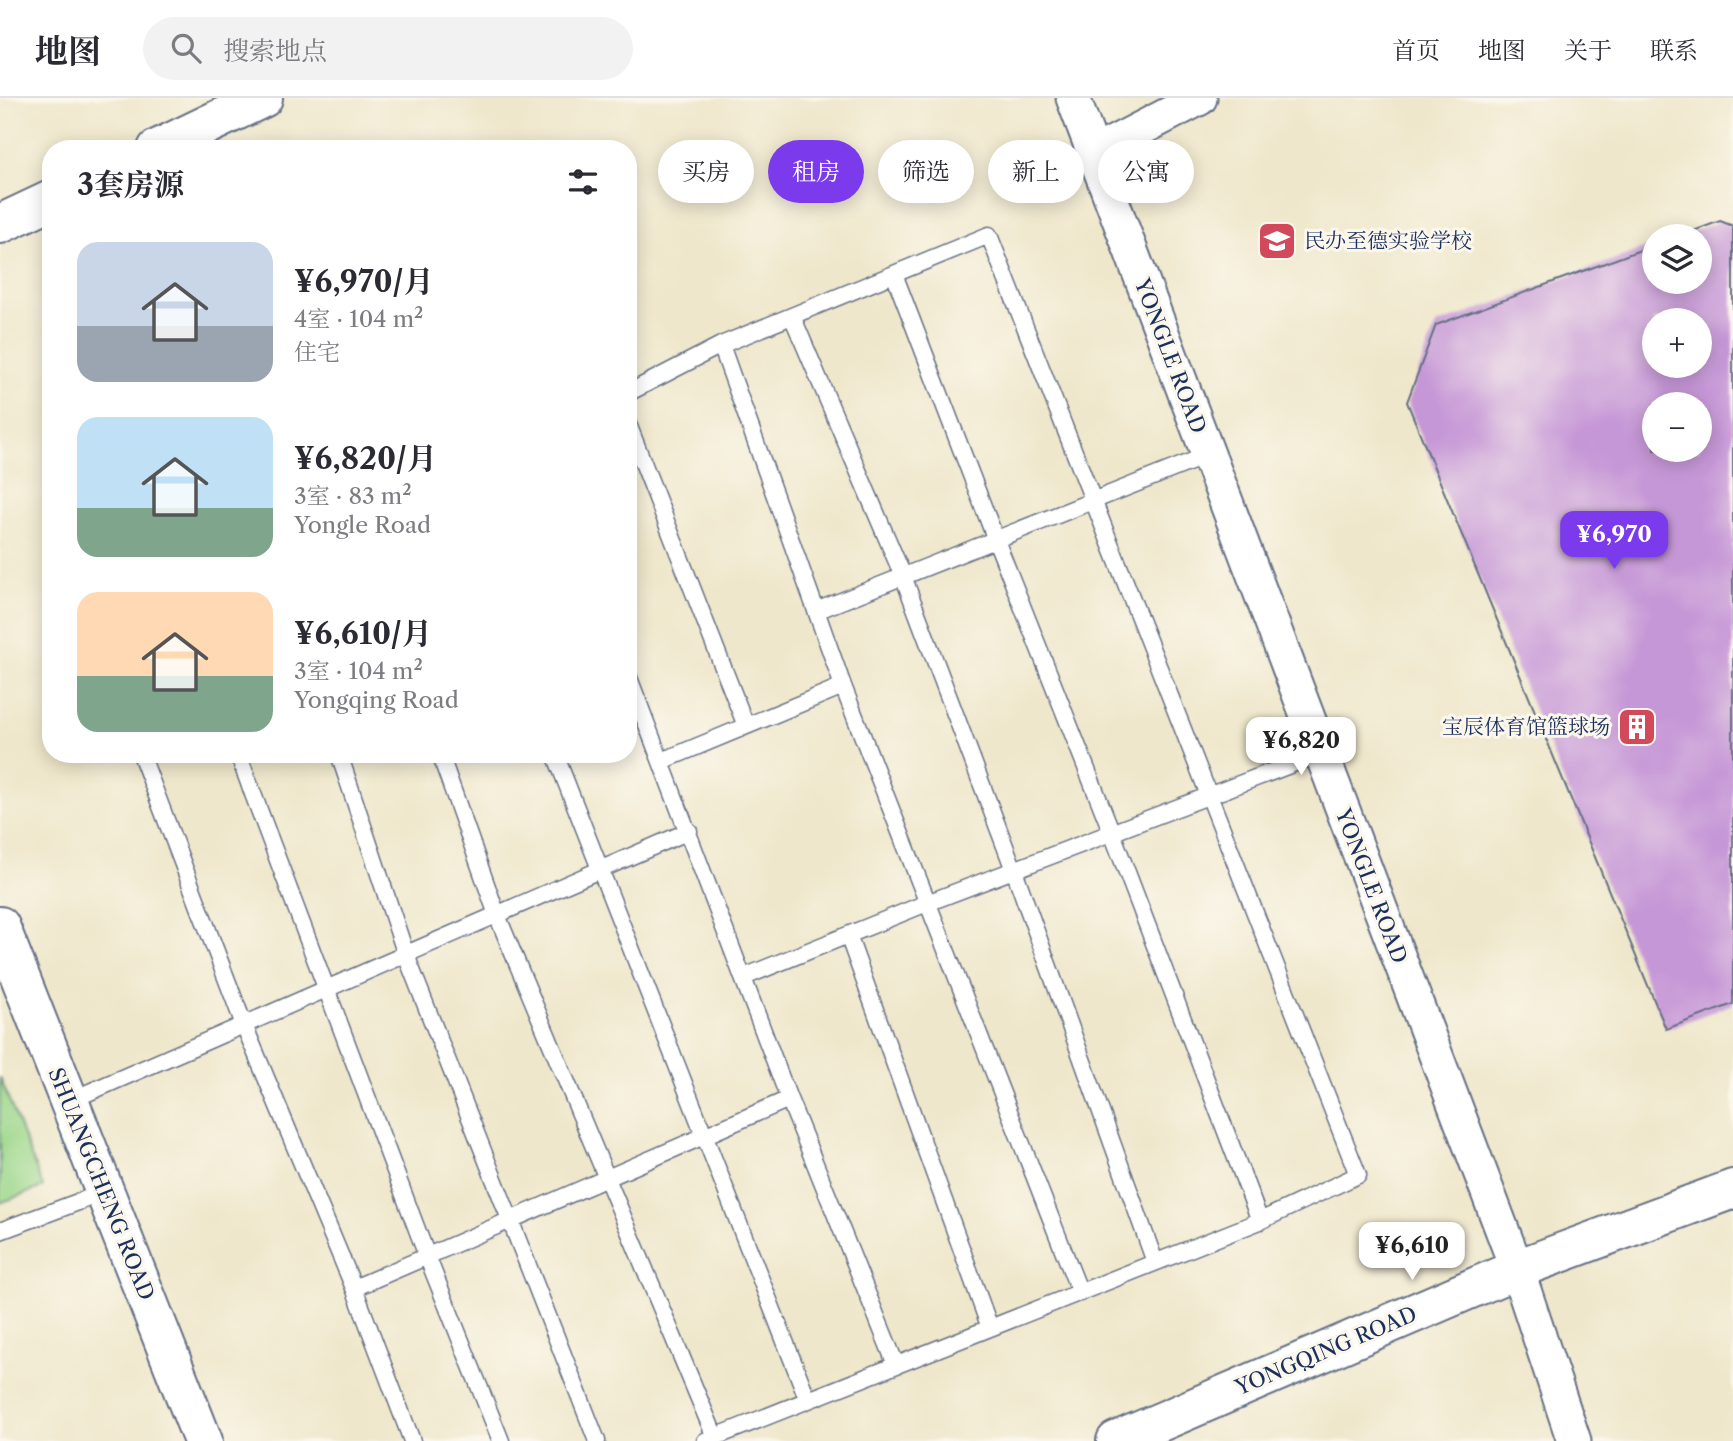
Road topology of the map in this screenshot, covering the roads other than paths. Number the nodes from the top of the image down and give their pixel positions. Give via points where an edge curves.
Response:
1 (263, 98) edge
2 (1073, 98) edge
3 (1200, 98) edge
4 (176, 140) edge
5 (1094, 153) junction
6 (42, 204) edge
7 (0, 224) edge
8 (894, 274) junction
9 (792, 316) junction
10 (720, 345) junction
11 (637, 388) edge
12 (637, 447) edge
13 (1208, 455) junction
14 (1093, 501) junction
15 (996, 540) junction
16 (903, 576) junction
17 (816, 611) junction
18 (843, 686) junction
19 (637, 698) edge
20 (746, 726) junction
21 (1321, 753) junction
22 (662, 761) junction
23 (144, 763) edge
24 (241, 763) edge
25 (343, 763) edge
26 (443, 763) edge
27 (558, 763) edge
28 (1209, 796) junction
29 (689, 831) junction
30 (1112, 833) junction
31 (600, 870) junction
32 (1014, 870) junction
33 (927, 903) junction
34 (497, 915) junction
35 (0, 926) edge
36 (848, 935) junction
37 (406, 955) junction
38 (744, 977) junction
39 (326, 989) junction
40 (244, 1025) junction
41 (789, 1099) junction
42 (69, 1101) junction
43 (704, 1136) junction
44 (606, 1179) junction
45 (1733, 1189) edge
46 (105, 1192) junction
47 (509, 1220) junction
48 (1260, 1221) junction
49 (0, 1231) edge
50 (427, 1256) junction
51 (1155, 1262) junction
52 (1517, 1269) junction
53 (354, 1288) junction
54 (1080, 1293) junction
55 (990, 1328) junction
56 (895, 1366) junction
57 (808, 1400) junction
58 (710, 1439) edge
59 (203, 1441) edge
60 (412, 1441) edge
61 (501, 1441) edge
62 (597, 1441) edge
63 (1116, 1441) edge
64 (1574, 1441) edge

1 - 4 main road
2 - 5 street, YONGLE ROAD
3 - 5 street
5 - 13 street, YONGLE ROAD
6 - 7 main road
8 - 9 lane
8 - 14 lane via 989,235
8 - 15 lane
9 - 10 lane
9 - 16 lane
10 - 11 lane
10 - 17 lane
12 - 20 lane
13 - 14 lane
13 - 21 street, YONGLE ROAD
14 - 15 lane
14 - 28 lane
15 - 16 lane
15 - 30 lane
16 - 17 lane
16 - 32 lane
17 - 18 lane
18 - 20 lane
18 - 33 lane
19 - 22 lane
20 - 22 lane
21 - 28 lane
21 - 52 street, YONGLE ROAD
22 - 29 lane
23 - 40 lane
24 - 39 lane
25 - 37 lane
26 - 34 lane
27 - 31 lane
28 - 30 lane
28 - 48 lane via 1358,1175
29 - 31 lane
29 - 38 lane
30 - 32 lane
30 - 48 lane
31 - 34 lane
31 - 43 lane
32 - 33 lane
32 - 51 lane
33 - 36 lane
33 - 54 lane
34 - 37 lane
34 - 44 lane
35 - 42 main road, SHUANGCHENG ROAD
36 - 38 lane
36 - 55 lane
37 - 39 lane
37 - 47 lane
38 - 41 lane
39 - 40 lane
39 - 50 lane
40 - 42 lane
40 - 53 lane
41 - 43 lane
41 - 56 lane
42 - 46 main road, SHUANGCHENG ROAD
43 - 44 lane
43 - 57 lane
44 - 47 lane
44 - 58 lane
45 - 52 main road, YONGQING ROAD
46 - 49 lane
46 - 59 main road, SHUANGCHENG ROAD
47 - 50 lane
47 - 62 lane
48 - 51 lane
50 - 53 lane
50 - 61 lane
51 - 54 lane
52 - 63 main road, YONGQING ROAD
52 - 64 street, YONGLE ROAD
53 - 60 lane
54 - 55 lane
55 - 56 lane
56 - 57 lane
57 - 58 lane

